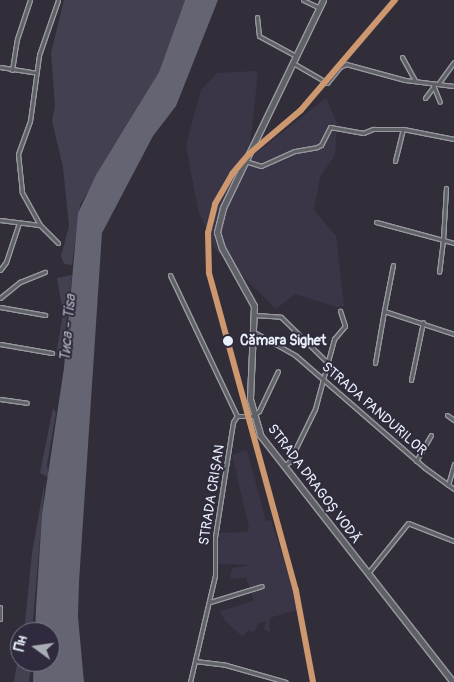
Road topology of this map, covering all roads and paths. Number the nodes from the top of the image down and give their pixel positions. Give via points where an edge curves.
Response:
1 (30, 0) edge
2 (58, 0) edge
3 (303, 0) edge
4 (324, 0) edge
5 (320, 8) junction
6 (257, 18) dead end
7 (296, 56) junction
8 (402, 57) dead end
9 (454, 62) edge
10 (293, 63) junction
11 (0, 67) edge
12 (12, 70) junction
13 (36, 73) junction
14 (415, 80) junction
15 (438, 84) junction
16 (434, 85) junction
17 (454, 86) edge
18 (425, 98) dead end
19 (440, 102) dead end
20 (403, 129) junction
21 (454, 140) edge
22 (245, 161) junction
23 (395, 161) dead end
24 (446, 188) dead end
25 (0, 220) edge
26 (376, 222) dead end
27 (19, 223) junction
28 (40, 225) junction
29 (443, 240) junction
30 (58, 243) dead end
31 (454, 243) edge
32 (393, 265) dead end
33 (0, 270) edge
34 (44, 272) dead end
35 (439, 272) dead end
36 (170, 275) dead end
37 (0, 298) edge
38 (0, 307) edge
39 (384, 311) junction
40 (340, 312) dead end
41 (45, 315) dead end
42 (255, 315) junction
43 (423, 322) junction
44 (254, 332) junction
45 (454, 334) edge
46 (0, 344) edge
47 (52, 353) dead end
48 (374, 363) dead end
49 (327, 364) junction
50 (278, 371) dead end
51 (339, 374) dead end
52 (324, 380) junction
53 (411, 380) dead end
54 (0, 399) edge
55 (27, 403) dead end
56 (237, 416) junction
57 (253, 416) junction
58 (447, 416) dead end
59 (454, 420) edge
60 (431, 434) dead end
61 (416, 461) junction
62 (454, 464) edge
63 (283, 465) junction
64 (448, 484) junction
65 (454, 489) edge
66 (454, 541) edge
67 (368, 573) junction
68 (262, 586) dead end
69 (210, 602) junction
70 (0, 607) edge
71 (0, 619) edge
72 (195, 661) junction
73 (190, 682) edge
74 (286, 682) edge
75 (454, 682) edge

1 - 12 street via 17,39
2 - 13 street
3 - 5 street
4 - 5 main road, STRADA DRAGOȘ VODĂ
5 - 7 main road, STRADA DRAGOȘ VODĂ
6 - 7 street via 260,38
7 - 10 main road, STRADA DRAGOȘ VODĂ
8 - 14 street
9 - 15 street
10 - 14 street via 328,83 346,64
10 - 22 main road, STRADA DRAGOȘ VODĂ
11 - 12 street
12 - 13 street
13 - 28 street via 30,121 18,154 22,192
14 - 16 street
15 - 16 street
15 - 17 street
16 - 18 street
16 - 19 street
20 - 21 street
20 - 22 street via 373,129 363,133 330,127 321,146 294,151 261,166
20 - 23 street
22 - 42 main road, STRADA DRAGOȘ VODĂ via 220,215 217,232 222,248 252,300
24 - 29 street
25 - 27 street
26 - 29 street
27 - 28 street
27 - 33 street via 6,262
28 - 30 street
29 - 31 street
29 - 35 street
32 - 39 street
34 - 37 street via 20,282
36 - 56 street
38 - 41 street
39 - 43 street
39 - 48 street
40 - 49 street via 345,326 334,339
42 - 44 main road, STRADA DRAGOȘ VODĂ
42 - 49 street via 281,317
43 - 45 street
43 - 53 street
44 - 52 street, STRADA PANDURILOR via 296,355
44 - 57 main road, STRADA DRAGOȘ VODĂ via 250,399
46 - 47 street
49 - 51 street
49 - 52 street
50 - 57 street via 259,411
52 - 61 street, STRADA PANDURILOR
52 - 63 street via 313,414 289,462
54 - 55 street
56 - 57 street
56 - 69 street, STRADA CRIȘAN via 233,422 215,536 216,569
57 - 63 main road, STRADA DRAGOȘ VODĂ via 260,435
58 - 59 street
60 - 61 street
61 - 64 street, STRADA PANDURILOR
62 - 64 street
63 - 67 main road, STRADA DRAGOȘ VODĂ
64 - 65 street, STRADA PANDURILOR
66 - 67 street via 408,523
67 - 75 main road, STRADA DRAGOȘ VODĂ
68 - 69 street
69 - 72 street, STRADA CRIȘAN
70 - 71 street
72 - 73 street, STRADA CRIȘAN
72 - 74 street

